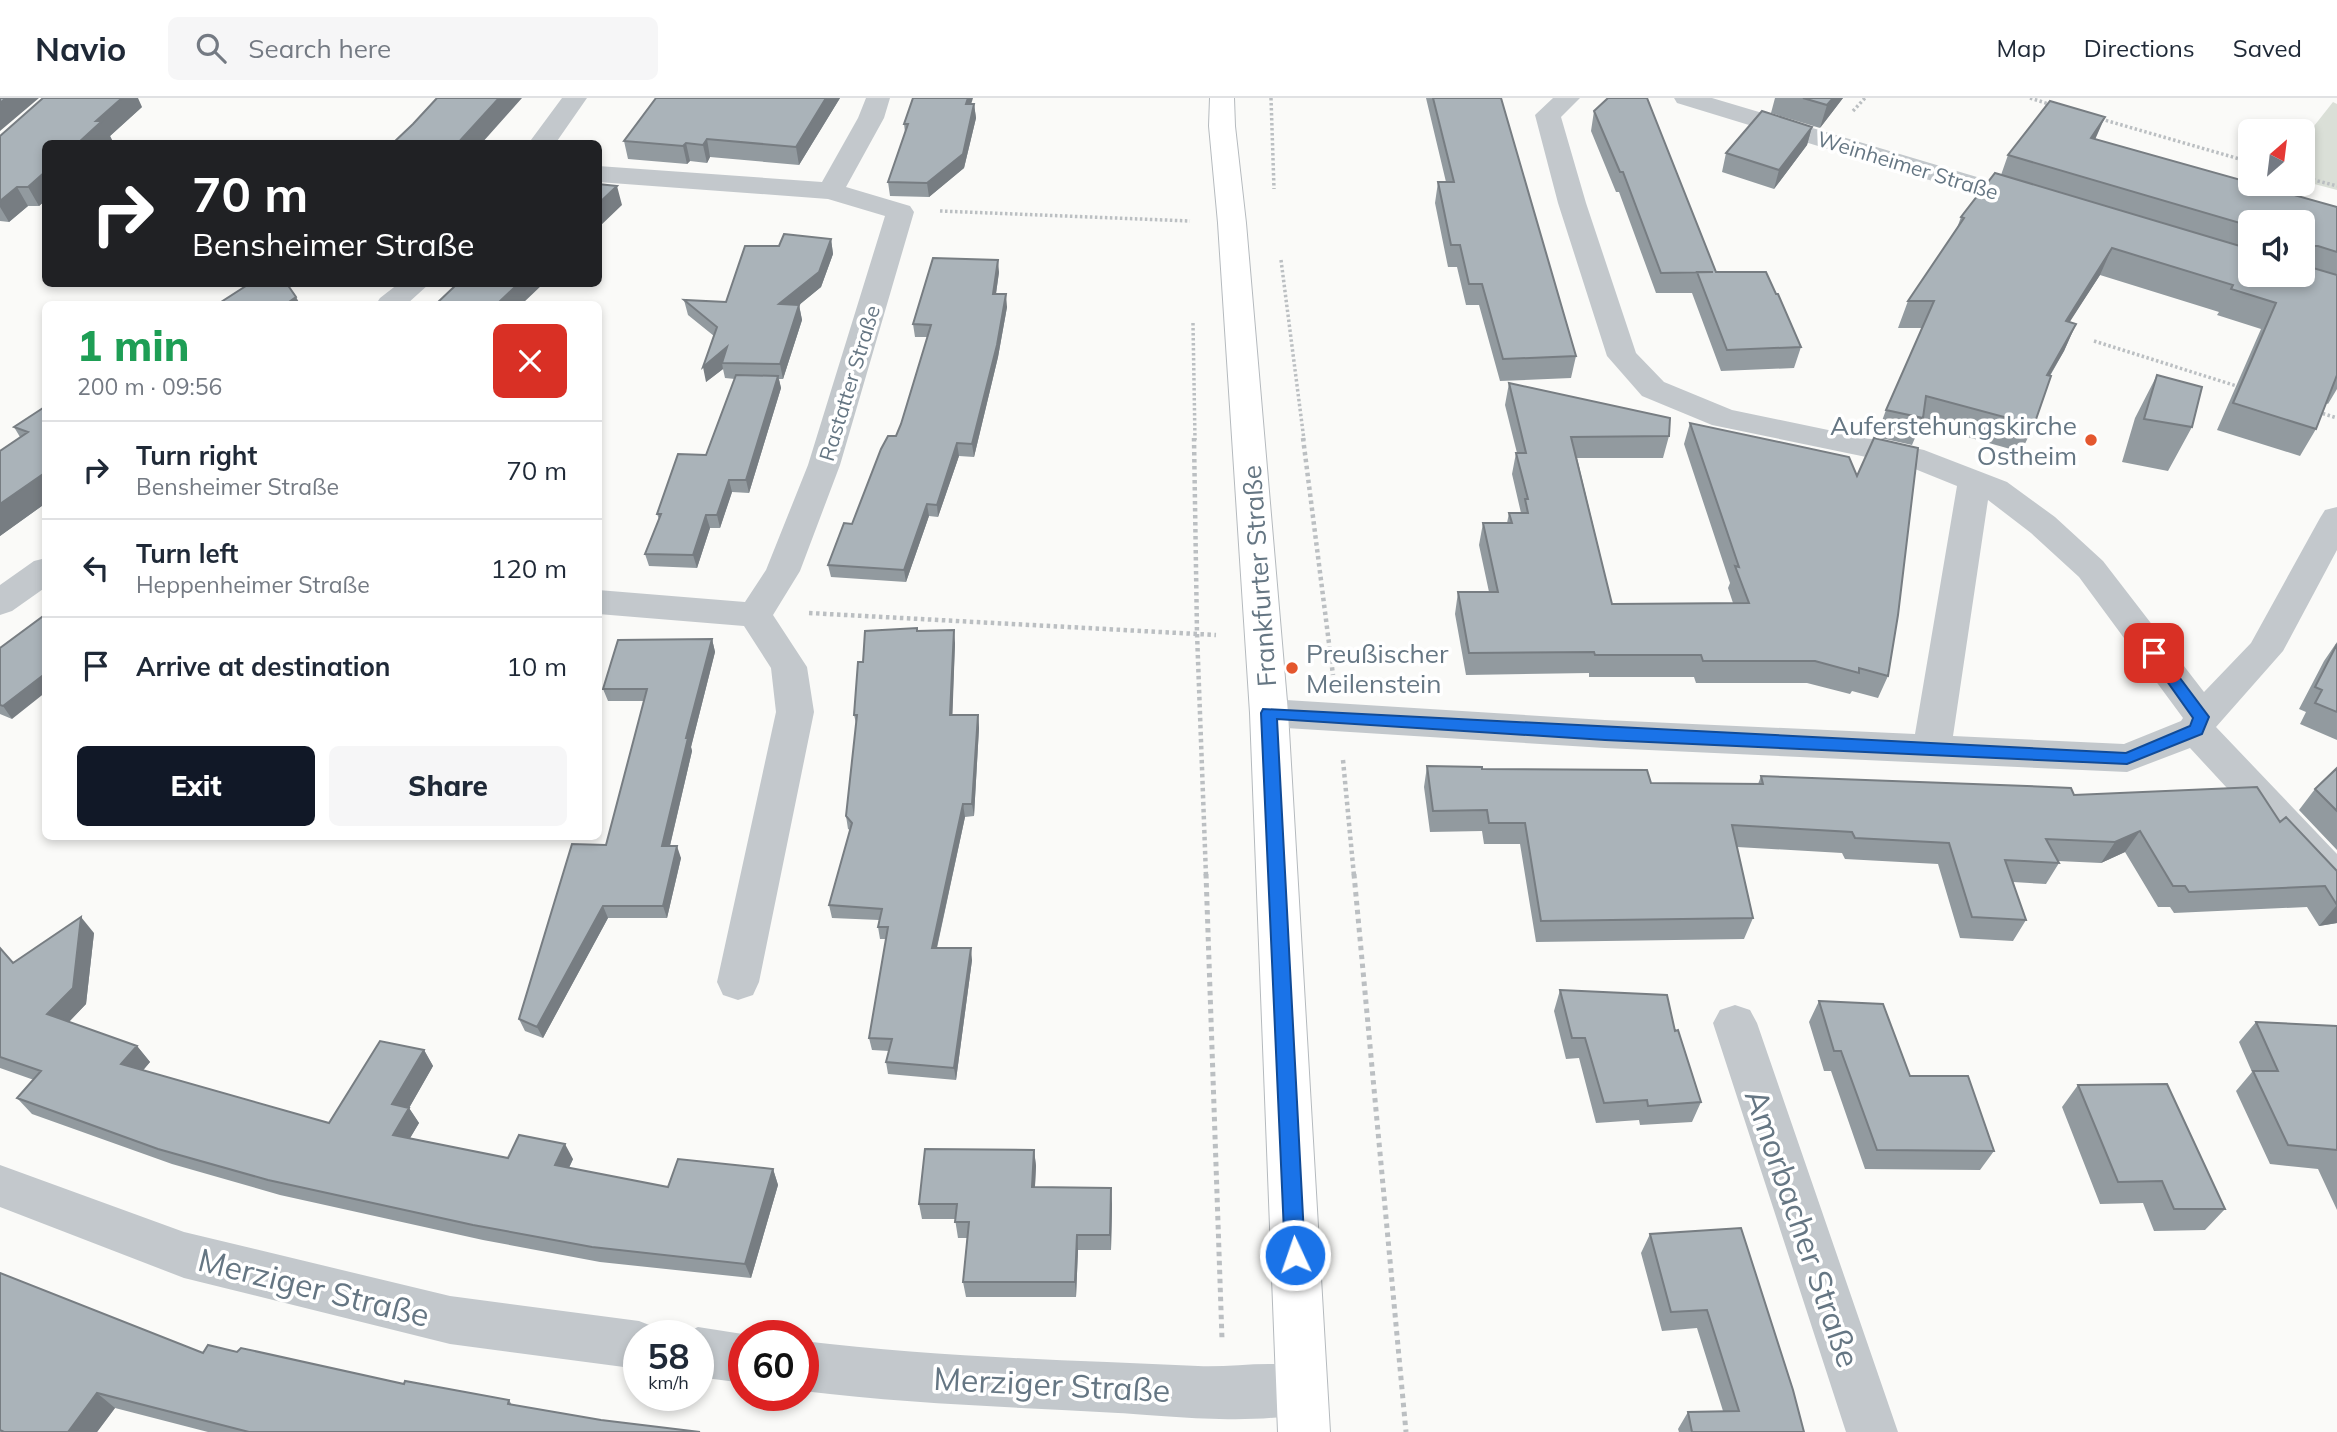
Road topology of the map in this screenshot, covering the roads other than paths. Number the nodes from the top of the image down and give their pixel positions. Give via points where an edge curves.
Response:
1 (575, 98) edge
2 (878, 98) edge
3 (1223, 98) edge
4 (1568, 98) edge
5 (1685, 98) edge
6 (544, 140) edge
7 (602, 174) edge
8 (830, 191) junction
9 (2052, 209) edge
10 (411, 287) edge
11 (394, 301) edge
12 (1974, 481) junction
13 (2337, 518) edge
14 (42, 572) edge
15 (602, 602) edge
16 (0, 603) edge
17 (755, 615) junction
18 (1269, 713) junction
19 (2199, 724) junction
20 (1932, 749) junction
21 (2337, 881) edge
22 (738, 982) dead end
23 (1735, 1023) dead end
24 (0, 1185) edge
25 (623, 1343) edge
26 (819, 1368) edge
27 (1303, 1411) edge
28 (1872, 1432) edge

1 - 6 street
2 - 8 street
3 - 18 main road, Frankfurter Straße
4 - 12 street via 1548,115 1572,203 1622,356 1653,389 1723,418 1913,457
5 - 9 street, Weinheimer Straße
7 - 8 street
8 - 17 street, Rastatter Straße via 900,212 824,465 783,571
10 - 11 street
12 - 19 street via 1995,489 2043,524 2091,569
12 - 20 street
13 - 19 street via 2265,652
14 - 16 street
15 - 17 street
17 - 22 street via 789,667 794,712
18 - 20 street
18 - 27 main road, Frankfurter Straße
19 - 20 street via 2127,758
19 - 21 street
23 - 28 street, Amorbacher Straße
24 - 25 street, Merziger Straße via 197,1259 450,1321
26 - 27 street, Merziger Straße via 874,1375 1223,1393

